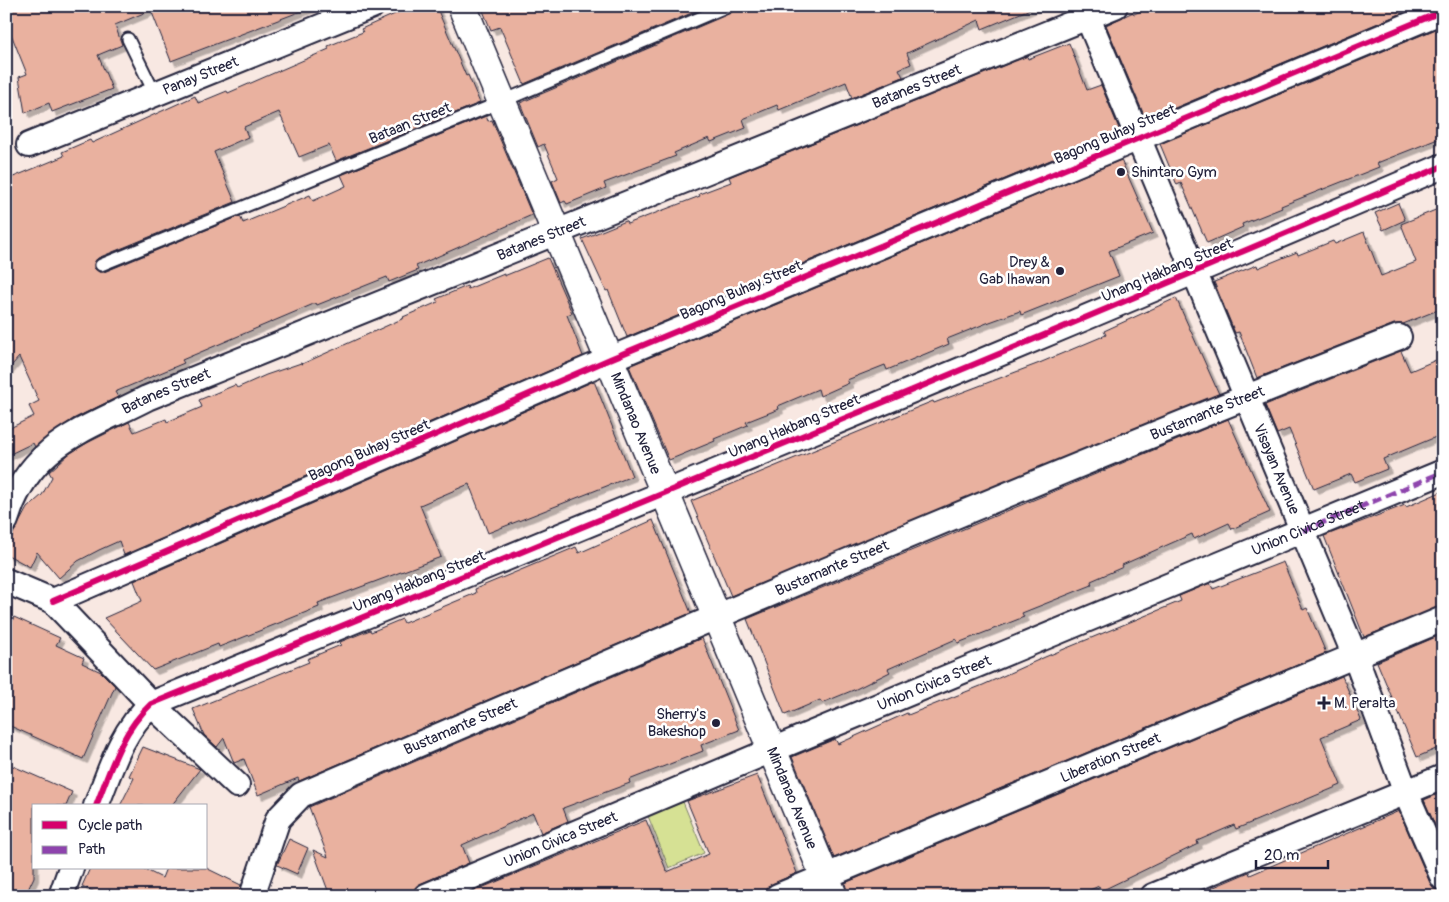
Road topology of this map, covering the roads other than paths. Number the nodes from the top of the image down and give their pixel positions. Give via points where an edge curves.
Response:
1 (372, 6) edge
2 (462, 6) edge
3 (728, 6) edge
4 (1115, 6) edge
5 (1443, 11) edge
6 (1086, 12) edge
7 (128, 39) dead end
8 (155, 94) junction
9 (501, 102) junction
10 (1139, 138) junction
11 (29, 145) dead end
12 (1443, 166) edge
13 (558, 233) junction
14 (101, 265) dead end
15 (1195, 272) junction
16 (1398, 337) dead end
17 (610, 359) junction
18 (1246, 396) junction
19 (1443, 472) edge
20 (666, 494) junction
21 (6, 520) edge
22 (1303, 531) junction
23 (6, 581) edge
24 (53, 601) junction
25 (716, 616) junction
26 (1443, 619) edge
27 (1355, 656) junction
28 (151, 704) junction
29 (772, 750) junction
30 (1443, 777) edge
31 (237, 785) dead end
32 (1406, 793) junction
33 (97, 804) edge
34 (71, 870) edge
35 (1443, 878) edge
36 (829, 886) edge
37 (60, 896) edge
38 (252, 896) edge
39 (426, 896) edge
40 (778, 896) edge
41 (1153, 896) edge

1 - 8 street, Panay Street
2 - 9 street, Mindanao Avenue
3 - 9 lane, Bataan Street
4 - 6 street, Batanes Street
5 - 10 street, Bagong Buhay Street
6 - 10 street, Visayan Avenue
6 - 13 street, Batanes Street
7 - 8 lane
8 - 11 street, Panay Street
9 - 13 street, Mindanao Avenue
9 - 14 lane, Bataan Street
10 - 15 street, Visayan Avenue
10 - 17 street, Bagong Buhay Street
12 - 15 street, Unang Hakbang Street
13 - 17 street, Mindanao Avenue
13 - 21 street, Batanes Street via 147,398 61,442 30,470
15 - 18 street, Visayan Avenue
15 - 20 street, Unang Hakbang Street
16 - 18 street, Bustamante Street
17 - 20 street, Mindanao Avenue
17 - 24 street, Bagong Buhay Street
18 - 22 street, Visayan Avenue
18 - 25 street, Bustamante Street
19 - 22 street, Union Civica Street
20 - 25 street, Mindanao Avenue
20 - 28 street, Unang Hakbang Street
22 - 27 street, Visayan Avenue
22 - 29 street, Union Civica Street
23 - 24 street
24 - 28 street
25 - 29 street, Mindanao Avenue
25 - 38 street, Bustamante Street via 301,795 278,819
26 - 27 street, Liberation Street
27 - 32 street, Visayan Avenue
27 - 36 street, Liberation Street
28 - 31 street
28 - 33 street via 136,717 126,733
29 - 36 street, Mindanao Avenue
29 - 39 street, Union Civica Street
30 - 32 street
32 - 35 street, Visayan Avenue
32 - 41 street
34 - 37 street
36 - 40 street, Liberation Street

